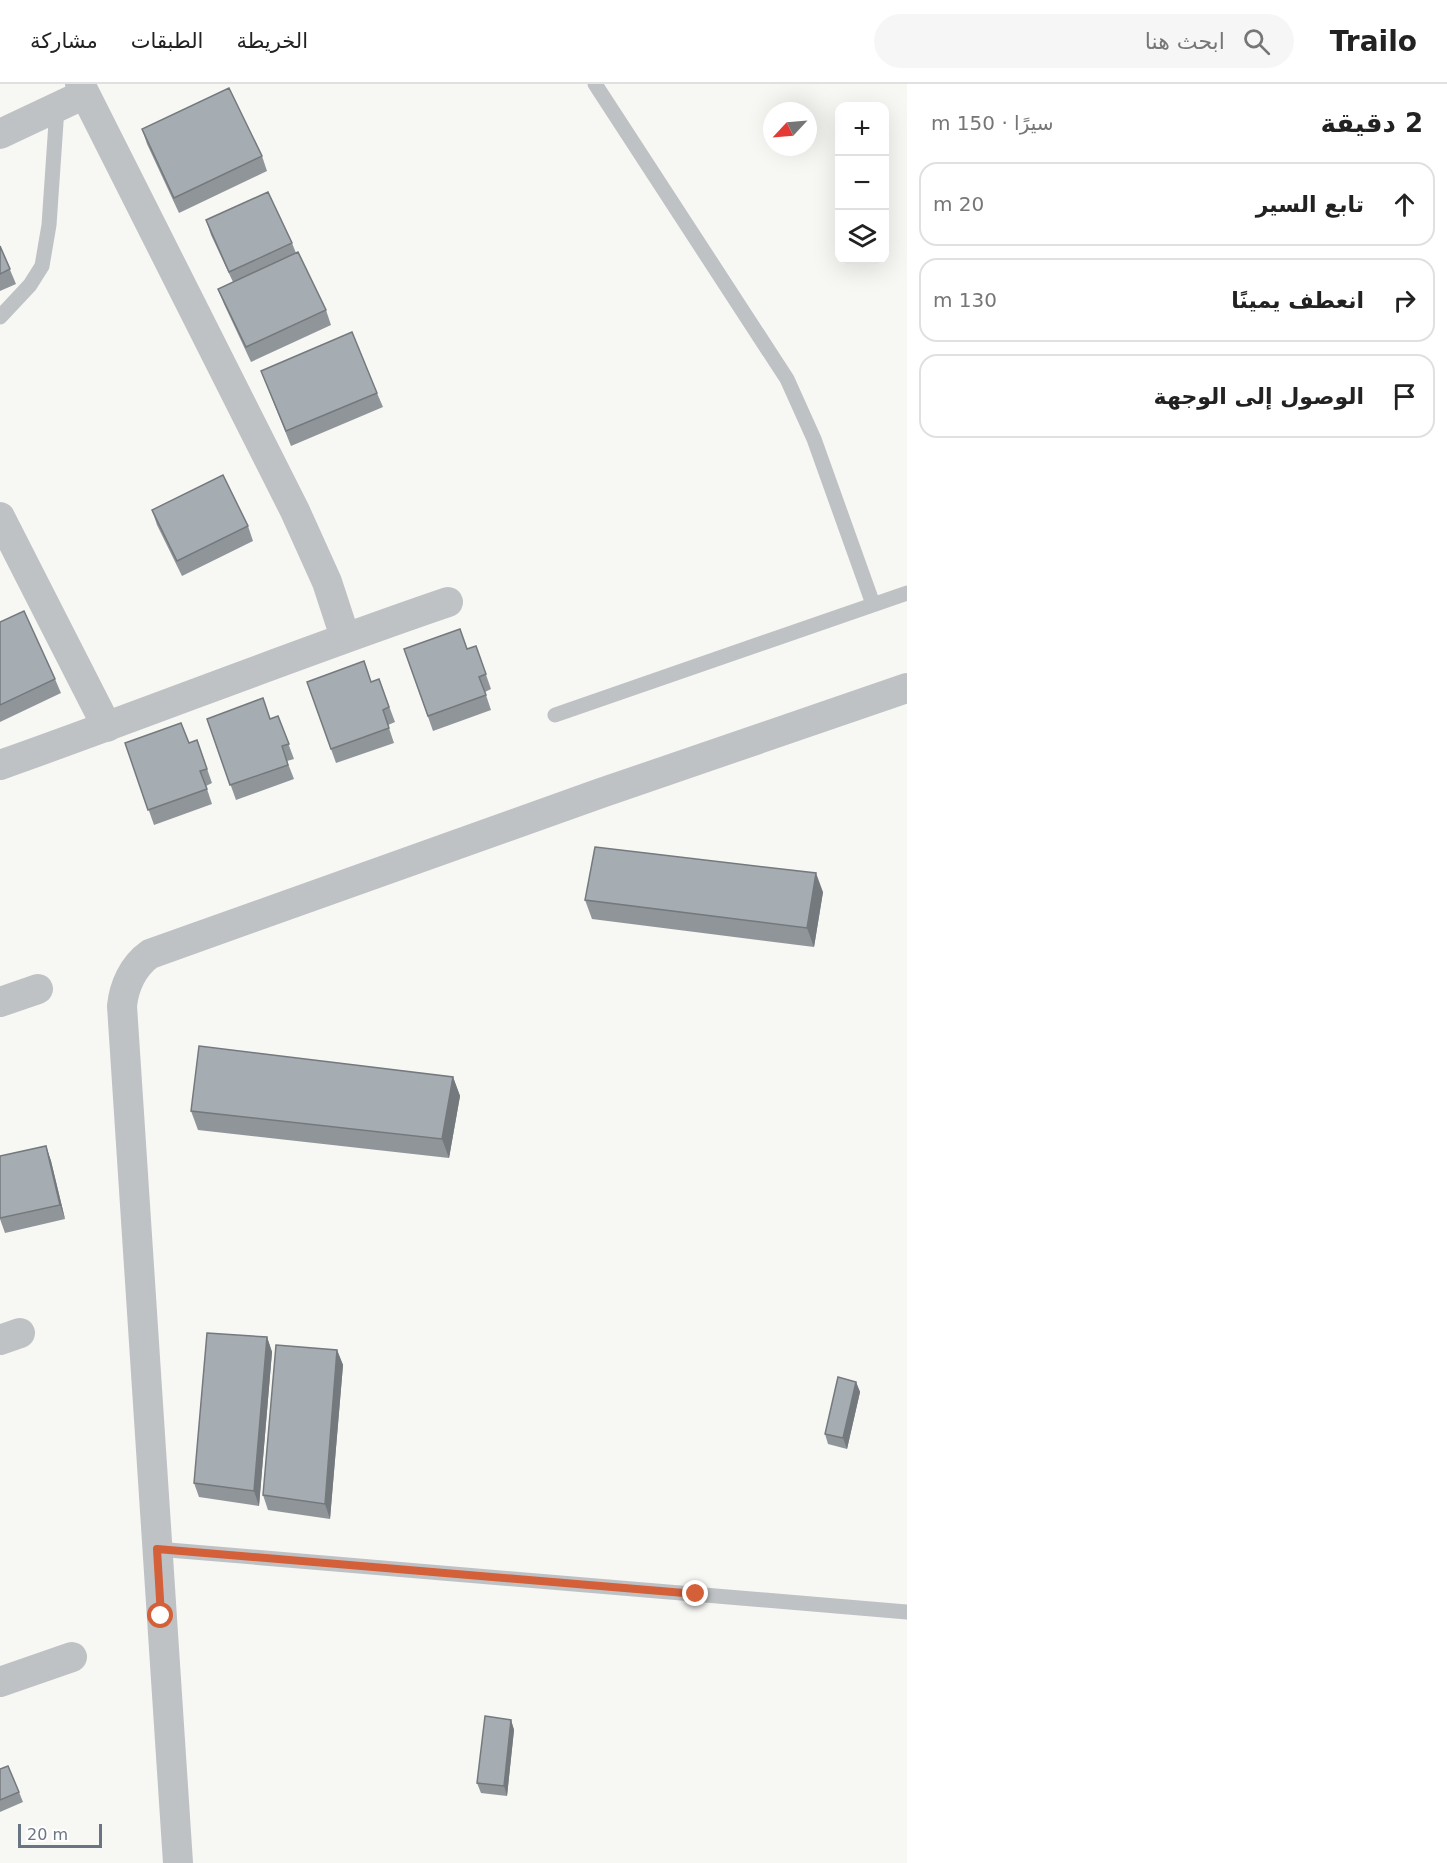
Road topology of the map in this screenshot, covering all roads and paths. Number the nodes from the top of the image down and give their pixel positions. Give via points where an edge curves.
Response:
1 (595, 84) edge
2 (82, 89) edge
3 (57, 108) junction
4 (0, 134) edge
5 (0, 317) edge
6 (0, 517) edge
7 (907, 593) edge
8 (448, 602) dead end
9 (873, 604) junction
10 (345, 637) junction
11 (907, 688) edge
12 (555, 715) dead end
13 (107, 727) junction
14 (0, 765) edge
15 (38, 989) dead end
16 (0, 1002) edge
17 (157, 1549) junction
18 (907, 1612) edge
19 (72, 1657) dead end
20 (0, 1682) edge
21 (178, 1863) edge

1 - 9 lane via 787,379 814,439
2 - 3 street
2 - 10 street via 295,511 327,582
3 - 4 street
3 - 5 lane via 49,225 42,266
6 - 13 street
7 - 9 lane
8 - 10 street
9 - 12 lane
10 - 13 street
11 - 17 street via 578,801 142,959 123,992 122,1006
13 - 14 street
15 - 16 street
17 - 18 lane
17 - 21 street
19 - 20 street

